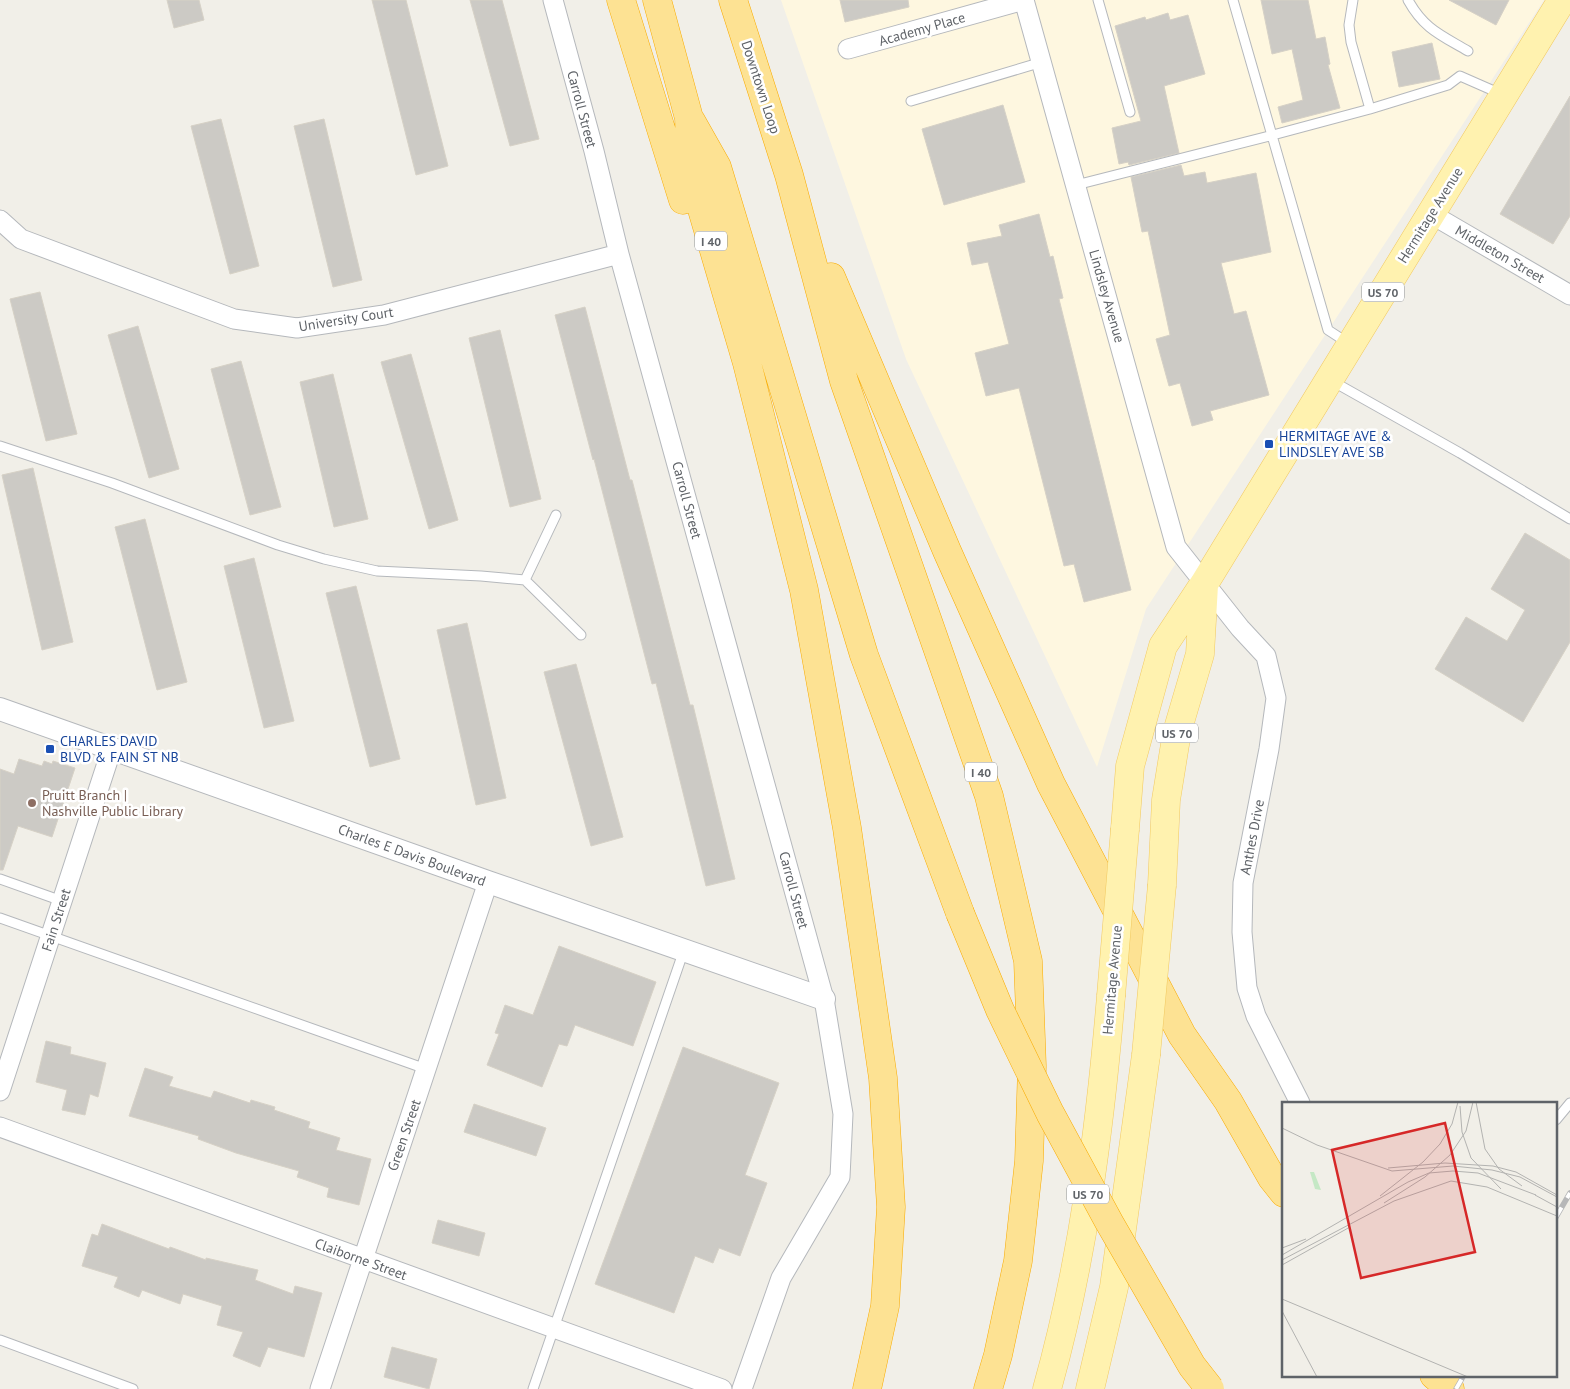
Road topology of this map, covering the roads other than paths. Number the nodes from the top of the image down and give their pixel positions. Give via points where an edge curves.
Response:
1 (553, 0) edge
2 (621, 0) edge
3 (657, 0) edge
4 (733, 0) edge
5 (1024, 0) edge
6 (1098, 0) edge
7 (1234, 0) edge
8 (1353, 0) edge
9 (1408, 0) edge
10 (1562, 0) edge
11 (848, 49) dead end
12 (1468, 50) dead end
13 (1042, 62) junction
14 (1504, 95) junction
15 (911, 101) dead end
16 (1370, 109) junction
17 (1130, 112) dead end
18 (689, 118) junction
19 (1273, 136) junction
20 (789, 175) junction
21 (1076, 186) junction
22 (1431, 214) junction
23 (0, 220) edge
24 (619, 254) junction
25 (1570, 295) edge
26 (1351, 344) junction
27 (747, 363) junction
28 (1330, 379) junction
29 (0, 446) edge
30 (556, 516) dead end
31 (1570, 519) edge
32 (525, 580) junction
33 (1204, 584) junction
34 (581, 635) dead end
35 (0, 709) edge
36 (112, 748) junction
37 (0, 878) edge
38 (488, 882) junction
39 (62, 901) junction
40 (0, 918) edge
41 (50, 937) junction
42 (684, 950) junction
43 (824, 999) junction
44 (426, 1069) junction
45 (0, 1091) edge
46 (1299, 1102) edge
47 (1570, 1102) edge
48 (1558, 1117) edge
49 (0, 1127) edge
50 (1282, 1190) edge
51 (362, 1260) junction
52 (553, 1328) junction
53 (0, 1340) edge
54 (1435, 1376) edge
55 (133, 1389) edge
56 (320, 1389) edge
57 (533, 1389) edge
58 (722, 1389) edge
59 (742, 1389) edge
60 (867, 1389) edge
61 (988, 1389) edge
62 (1048, 1389) edge
63 (1090, 1389) edge
64 (1210, 1389) edge
65 (1450, 1389) edge

1 - 24 street, Carroll Street
2 - 27 highway via 715,309
3 - 18 highway, I 40
4 - 20 highway, Downtown Loop / I 40
5 - 11 street, Academy Place
5 - 13 street, Lindsley Avenue
6 - 17 lane
7 - 19 lane
8 - 16 lane via 1350,42
9 - 12 lane via 1430,28
10 - 14 main road, Hermitage Avenue / US 70
13 - 15 lane
13 - 21 street, Lindsley Avenue
14 - 16 lane via 1460,76 1448,85
14 - 22 main road, Hermitage Avenue / US 70
16 - 19 lane
18 - 27 highway, I 40 via 691,172
18 - 64 highway, bridge via 717,167 864,655 960,913 1000,1010 1050,1113 1192,1366
19 - 21 lane
19 - 26 lane via 1328,330
20 - 50 highway via 891,422 1051,784 1182,1035 1228,1101
20 - 61 highway, I 40 via 844,382 990,796 1028,961 1032,1066 1029,1161 1018,1261
21 - 33 street, Lindsley Avenue via 1176,547
22 - 25 street, Middleton Street
22 - 26 main road, Hermitage Avenue / US 70
23 - 24 street, University Court via 21,239 234,320 297,328 384,315
24 - 43 street, Carroll Street
26 - 28 main road, Hermitage Avenue / US 70
27 - 60 highway, I 40 via 804,590 847,828 882,1078 891,1207 885,1306
28 - 31 lane
28 - 33 main road, Hermitage Avenue / US 70
29 - 32 lane via 324,559 377,571
30 - 32 lane
32 - 34 lane
33 - 46 street, Anthes Drive via 1266,656 1276,698 1243,883 1242,932 1247,988 1256,1016
33 - 62 main road, Hermitage Avenue / US 70, bridge via 1163,646 1130,766 1107,1049 1083,1230
33 - 63 main road, Hermitage Avenue / US 70, bridge via 1200,654 1177,732 1166,800 1162,885 1146,1056 1114,1287
35 - 36 street, Charles E Davis Boulevard
36 - 38 street, Charles E Davis Boulevard
36 - 39 street, Fain Street
37 - 39 lane
38 - 42 street, Charles E Davis Boulevard
38 - 44 street, Green Street
39 - 41 street, Fain Street
40 - 41 lane
41 - 44 lane
41 - 45 street, Fain Street
42 - 43 street, Charles E Davis Boulevard
42 - 52 lane
43 - 59 street, Carroll Street via 844,1114 840,1177 781,1278
44 - 51 street, Green Street
47 - 48 lane
49 - 51 street, Claiborne Street
51 - 52 street, Claiborne Street
51 - 56 street, Green Street
52 - 57 lane
52 - 58 street, Claiborne Street
53 - 55 lane
54 - 65 highway

